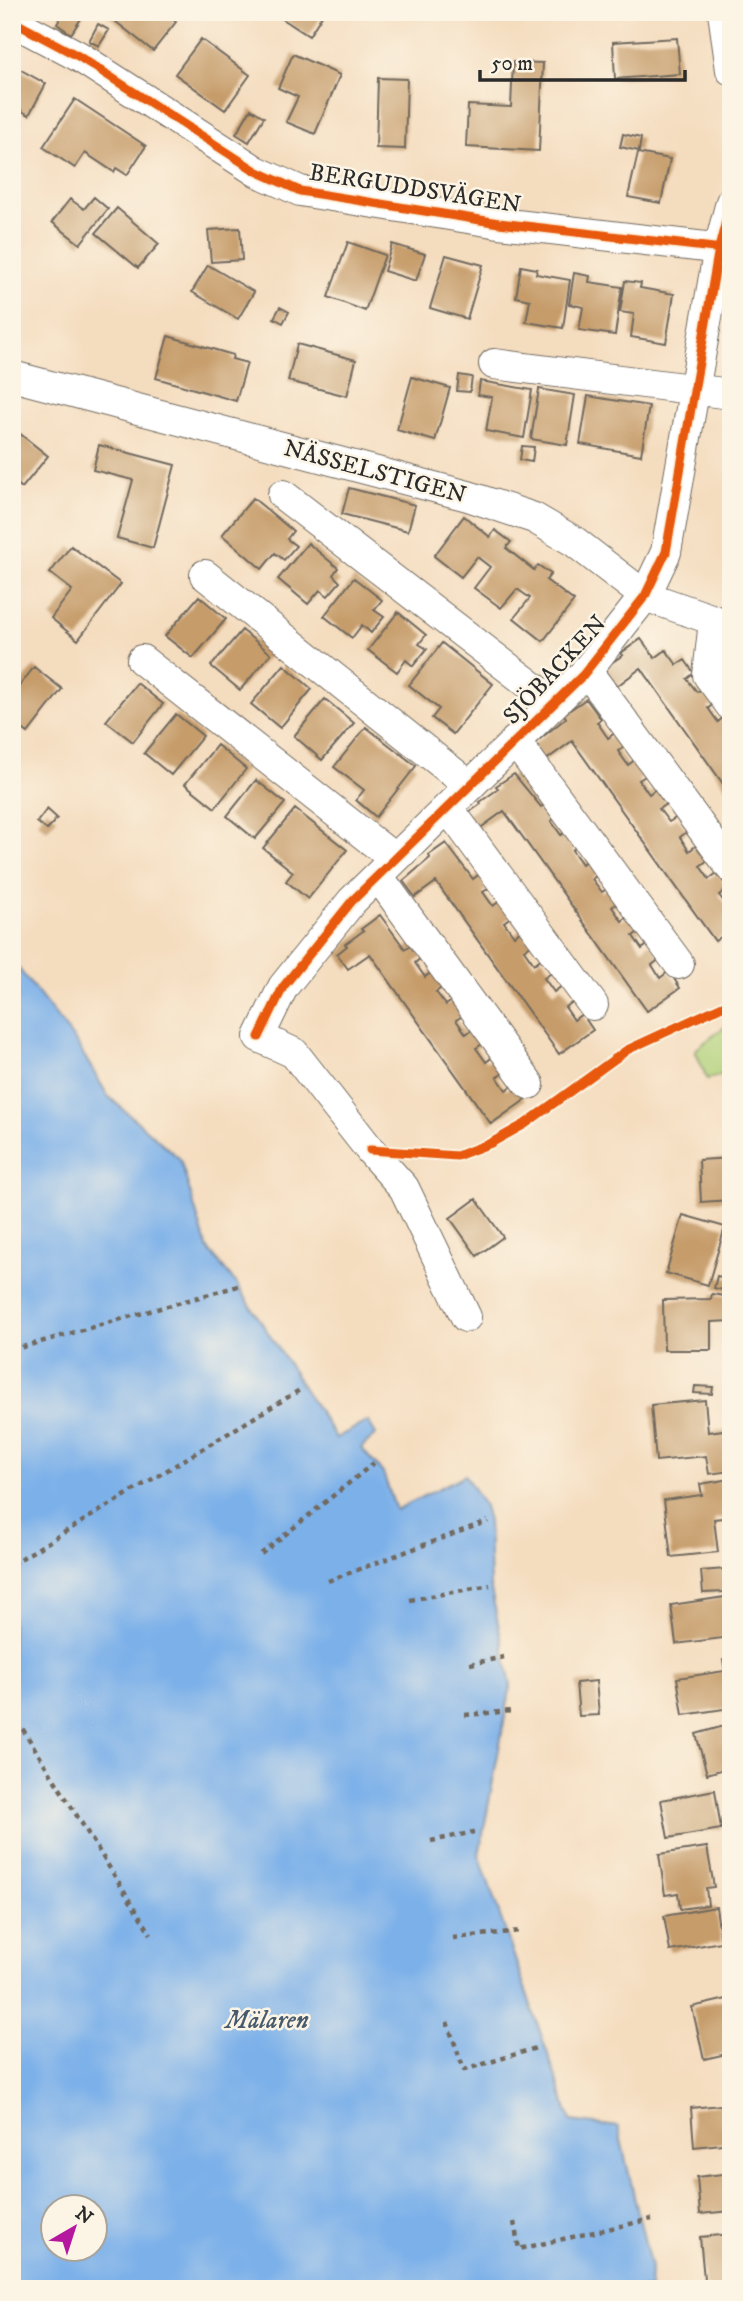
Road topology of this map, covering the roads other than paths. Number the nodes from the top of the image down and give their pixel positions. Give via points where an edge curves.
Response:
1 (723, 12) edge
2 (12, 21) edge
3 (731, 70) edge
4 (731, 202) edge
5 (725, 249) edge
6 (494, 364) dead end
7 (12, 376) edge
8 (694, 389) junction
9 (731, 394) edge
10 (283, 495) dead end
11 (205, 575) dead end
12 (645, 596) junction
13 (722, 624) edge
14 (142, 660) dead end
15 (586, 670) junction
16 (554, 704) junction
17 (731, 706) edge
18 (515, 741) junction
19 (470, 786) junction
20 (447, 808) junction
21 (386, 868) junction
22 (731, 868) edge
23 (679, 964) dead end
24 (593, 1005) dead end
25 (529, 1084) dead end
26 (466, 1317) dead end

1 - 3 street
2 - 5 street, BERGUDDSVÄGEN via 78,57 257,171 300,191 499,223
4 - 5 street, SJÖBACKEN
5 - 8 street, SJÖBACKEN
6 - 8 street
7 - 12 street, NÄSSELSTIGEN via 482,500 534,519 575,542
8 - 9 street
8 - 12 street, SJÖBACKEN via 666,552
10 - 16 street, SJÖBACKEN
11 - 19 street
12 - 13 street, NÄSSELSTIGEN
12 - 15 street, SJÖBACKEN
13 - 17 street, NÄSSELSTIGEN via 708,675
14 - 21 street
15 - 16 street, SJÖBACKEN
15 - 22 street, SJÖBACKEN
16 - 18 street, SJÖBACKEN
18 - 19 street, SJÖBACKEN
18 - 23 street, SJÖBACKEN
19 - 20 street, SJÖBACKEN
20 - 21 street, SJÖBACKEN
20 - 24 street
21 - 25 street
21 - 26 street, SJÖBACKEN via 352,901 283,987 259,1037 294,1053 404,1188

